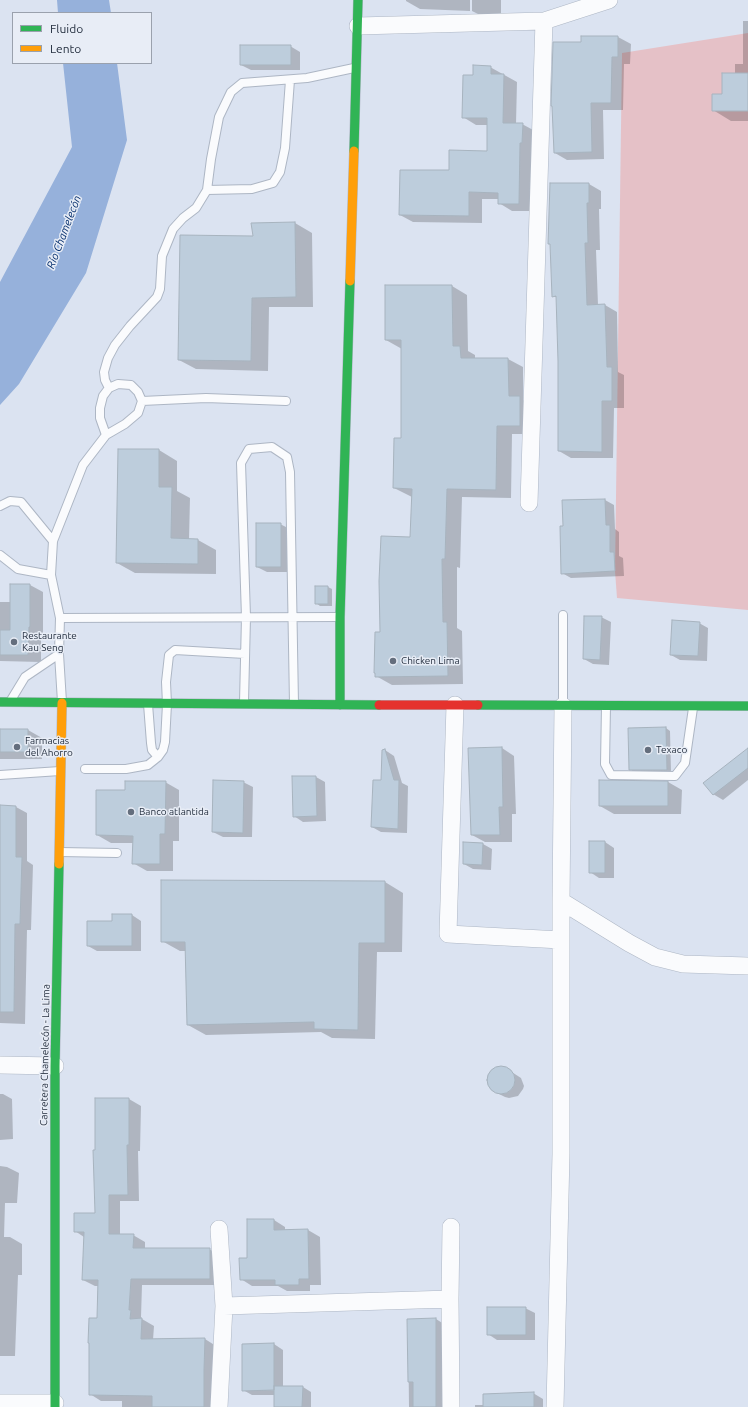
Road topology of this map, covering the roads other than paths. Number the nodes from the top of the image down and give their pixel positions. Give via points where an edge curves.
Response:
1 (358, 0) edge
2 (609, 0) edge
3 (544, 21) junction
4 (358, 26) junction
5 (357, 68) junction
6 (290, 80) junction
7 (207, 190) junction
8 (109, 388) junction
9 (142, 401) junction
10 (286, 401) dead end
11 (106, 435) junction
12 (529, 503) dead end
13 (0, 506) edge
14 (53, 541) junction
15 (0, 555) edge
16 (51, 575) junction
17 (563, 615) dead end
18 (246, 617) junction
19 (293, 617) junction
20 (340, 617) junction
21 (60, 618) junction
22 (59, 654) junction
23 (245, 654) junction
24 (0, 702) edge
25 (10, 702) junction
26 (62, 703) junction
27 (148, 704) junction
28 (166, 704) junction
29 (244, 704) junction
30 (294, 705) junction
31 (340, 705) junction
32 (455, 705) junction
33 (564, 706) junction
34 (606, 706) junction
35 (693, 706) junction
36 (748, 706) edge
37 (158, 757) junction
38 (85, 769) dead end
39 (61, 771) junction
40 (0, 775) edge
41 (59, 852) junction
42 (117, 854) dead end
43 (561, 901) junction
44 (561, 940) junction
45 (748, 966) edge
46 (0, 1065) edge
47 (55, 1066) junction
48 (451, 1227) dead end
49 (218, 1229) dead end
50 (450, 1299) junction
51 (224, 1306) junction
52 (0, 1403) edge
53 (55, 1405) edge
54 (219, 1407) edge
55 (451, 1407) edge
56 (555, 1407) edge

1 - 4 street
2 - 3 street
3 - 4 street
3 - 12 street
4 - 5 street
5 - 6 lane
5 - 20 street
6 - 7 lane via 242,83 231,92 219,117
6 - 7 lane via 285,148 280,172 273,183 252,189
7 - 8 lane via 196,208 173,229 162,256 160,289 157,297 115,344 108,358 104,372
8 - 9 lane via 118,384 131,386 138,392
8 - 11 lane via 103,396 100,408 100,418
9 - 10 lane via 206,398
9 - 11 lane via 135,416
11 - 14 lane via 83,465
13 - 14 lane via 10,501 21,502
14 - 16 lane
15 - 16 lane via 18,570
16 - 21 lane
17 - 33 lane
18 - 19 lane
18 - 19 lane via 241,463 249,449 272,447 288,456 290,472
18 - 21 lane
18 - 23 lane
19 - 20 lane
19 - 30 lane
20 - 31 street
21 - 22 lane
22 - 25 lane via 25,677
22 - 26 lane
23 - 28 lane via 175,650 169,656
23 - 29 lane
24 - 25 street
25 - 26 street
26 - 27 street
26 - 39 street, Carretera Chamelecón - La Lima
27 - 28 street
27 - 37 lane via 150,743
28 - 29 street
28 - 37 lane via 165,742
29 - 30 street
30 - 31 street
31 - 32 street
32 - 33 street
32 - 44 street via 448,934
33 - 34 street
33 - 43 street
34 - 35 street
34 - 35 lane via 605,764 611,775 668,776 675,776 685,763
35 - 36 street
37 - 38 lane via 148,765 126,769
39 - 40 lane
39 - 41 street, Carretera Chamelecón - La Lima
41 - 42 lane
41 - 47 street, Carretera Chamelecón - La Lima
43 - 44 street
43 - 45 street via 655,957 683,964
44 - 56 street via 561,1162
46 - 47 street
47 - 53 street, Carretera Chamelecón - La Lima
48 - 50 street
49 - 51 street
50 - 51 street
50 - 55 street
51 - 54 street
52 - 53 street

